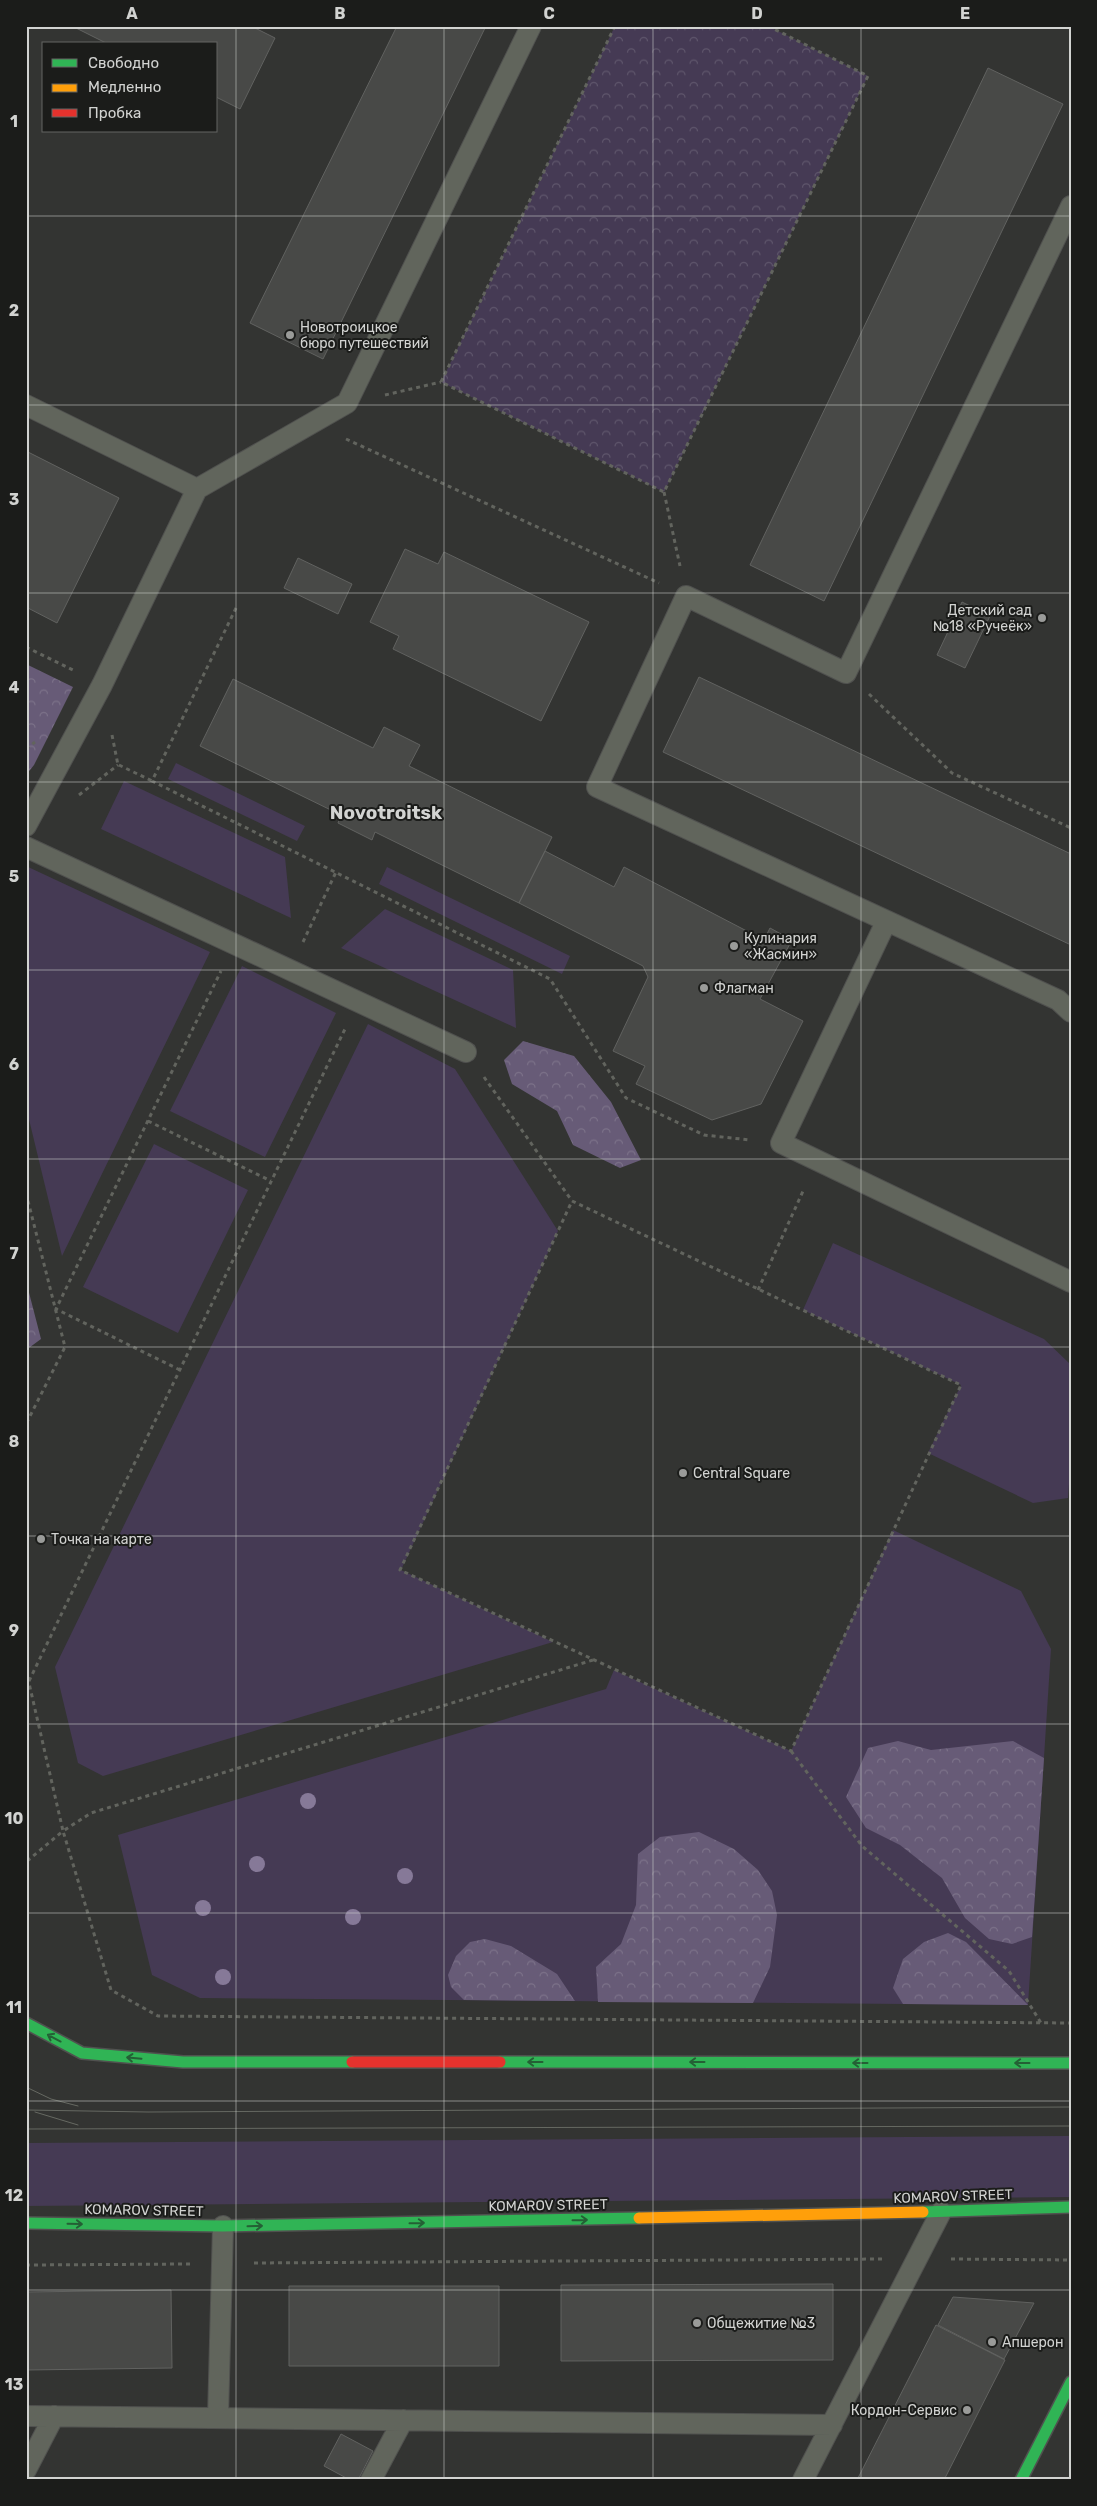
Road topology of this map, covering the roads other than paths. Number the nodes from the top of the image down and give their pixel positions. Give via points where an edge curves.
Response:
1 (531, 26) edge
2 (1071, 206) edge
3 (26, 405) edge
4 (197, 489) junction
5 (26, 826) edge
6 (26, 847) edge
7 (886, 922) junction
8 (1071, 1012) edge
9 (466, 1052) road end
10 (1071, 1282) edge
11 (26, 2024) edge
12 (1071, 2063) edge
13 (1071, 2207) edge
14 (941, 2212) junction
15 (26, 2223) edge
16 (222, 2226) junction
17 (1071, 2382) edge
18 (26, 2416) edge
19 (54, 2416) junction
20 (218, 2418) junction
21 (403, 2420) junction
22 (832, 2425) junction
23 (26, 2470) edge
24 (371, 2480) edge
25 (804, 2480) edge
26 (1021, 2480) edge

1 - 4 lane via 347,403
2 - 7 lane via 846,673 686,596 597,787
3 - 4 lane
4 - 5 lane via 102,685
6 - 9 lane
7 - 8 lane via 1058,1000
7 - 10 lane via 781,1144
12 -> 11 main road via 182,2062 82,2053
13 - 14 main road, KOMAROV STREET
16 -> 14 main road, KOMAROV STREET
14 - 22 lane
15 -> 16 main road, KOMAROV STREET
16 - 20 lane
17 - 26 main road
18 - 19 lane
19 - 20 lane
19 - 23 lane
20 - 21 lane
21 - 22 lane
21 - 24 lane
22 - 25 lane

